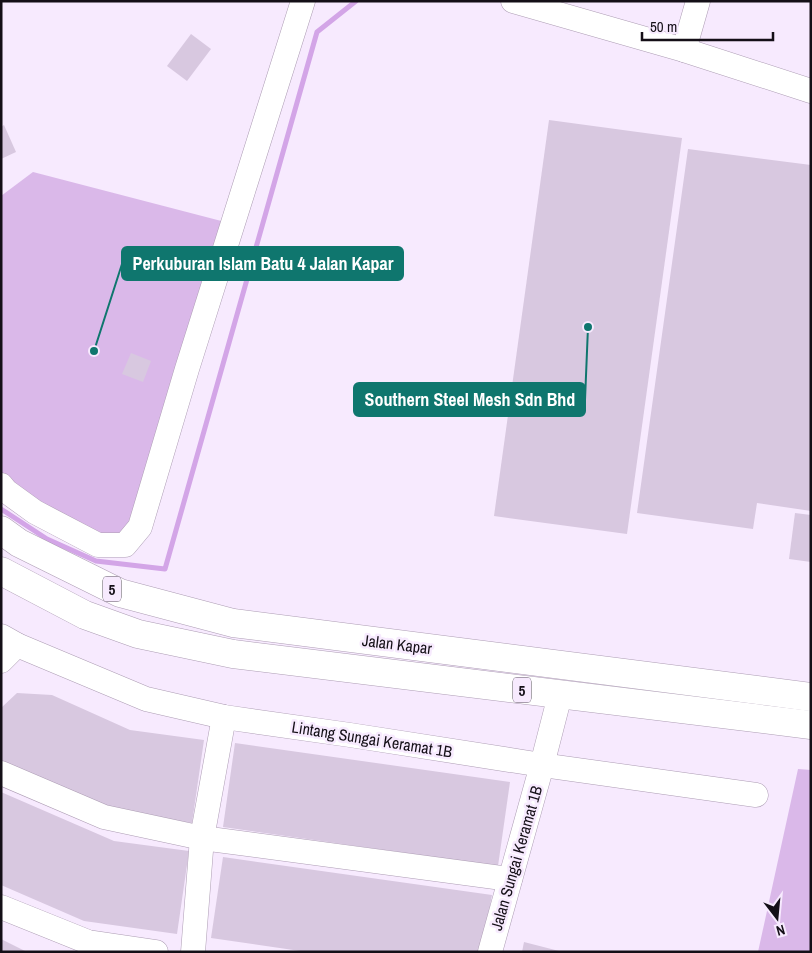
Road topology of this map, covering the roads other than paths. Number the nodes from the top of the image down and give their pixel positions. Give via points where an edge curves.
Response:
1 (303, 1) edge
2 (513, 1) edge
3 (698, 1) edge
4 (684, 50) junction
5 (811, 91) edge
6 (1, 485) edge
7 (1, 530) edge
8 (1, 571) edge
9 (7, 647) edge
10 (560, 694) junction
11 (811, 697) edge
12 (224, 717) junction
13 (811, 725) edge
14 (542, 765) junction
15 (1, 772) edge
16 (756, 796) dead end
17 (202, 838) junction
18 (510, 879) junction
19 (1, 907) edge
20 (87, 947) edge
21 (156, 952) edge
22 (193, 952) edge
23 (490, 952) edge

1 - 6 street via 140,527 124,545 98,545 35,512
2 - 4 street
3 - 4 street
4 - 5 street
7 - 11 highway, Jalan Kapar / 5 via 19,543 120,593 233,623
8 - 10 highway, Jalan Kapar / 5 via 85,616 138,634 233,654
9 - 12 street, Lintang Sungai Keramat 1B via 146,699
10 - 13 highway, Jalan Kapar / 5
10 - 14 street, Jalan Sungai Keramat 1B
12 - 14 street, Lintang Sungai Keramat 1B
12 - 17 street
14 - 16 street, Lintang Sungai Keramat 1B
14 - 18 street, Jalan Sungai Keramat 1B
15 - 17 street via 104,817
17 - 18 street
17 - 22 street
18 - 23 street, Jalan Sungai Keramat 1B
19 - 20 street
20 - 21 street

